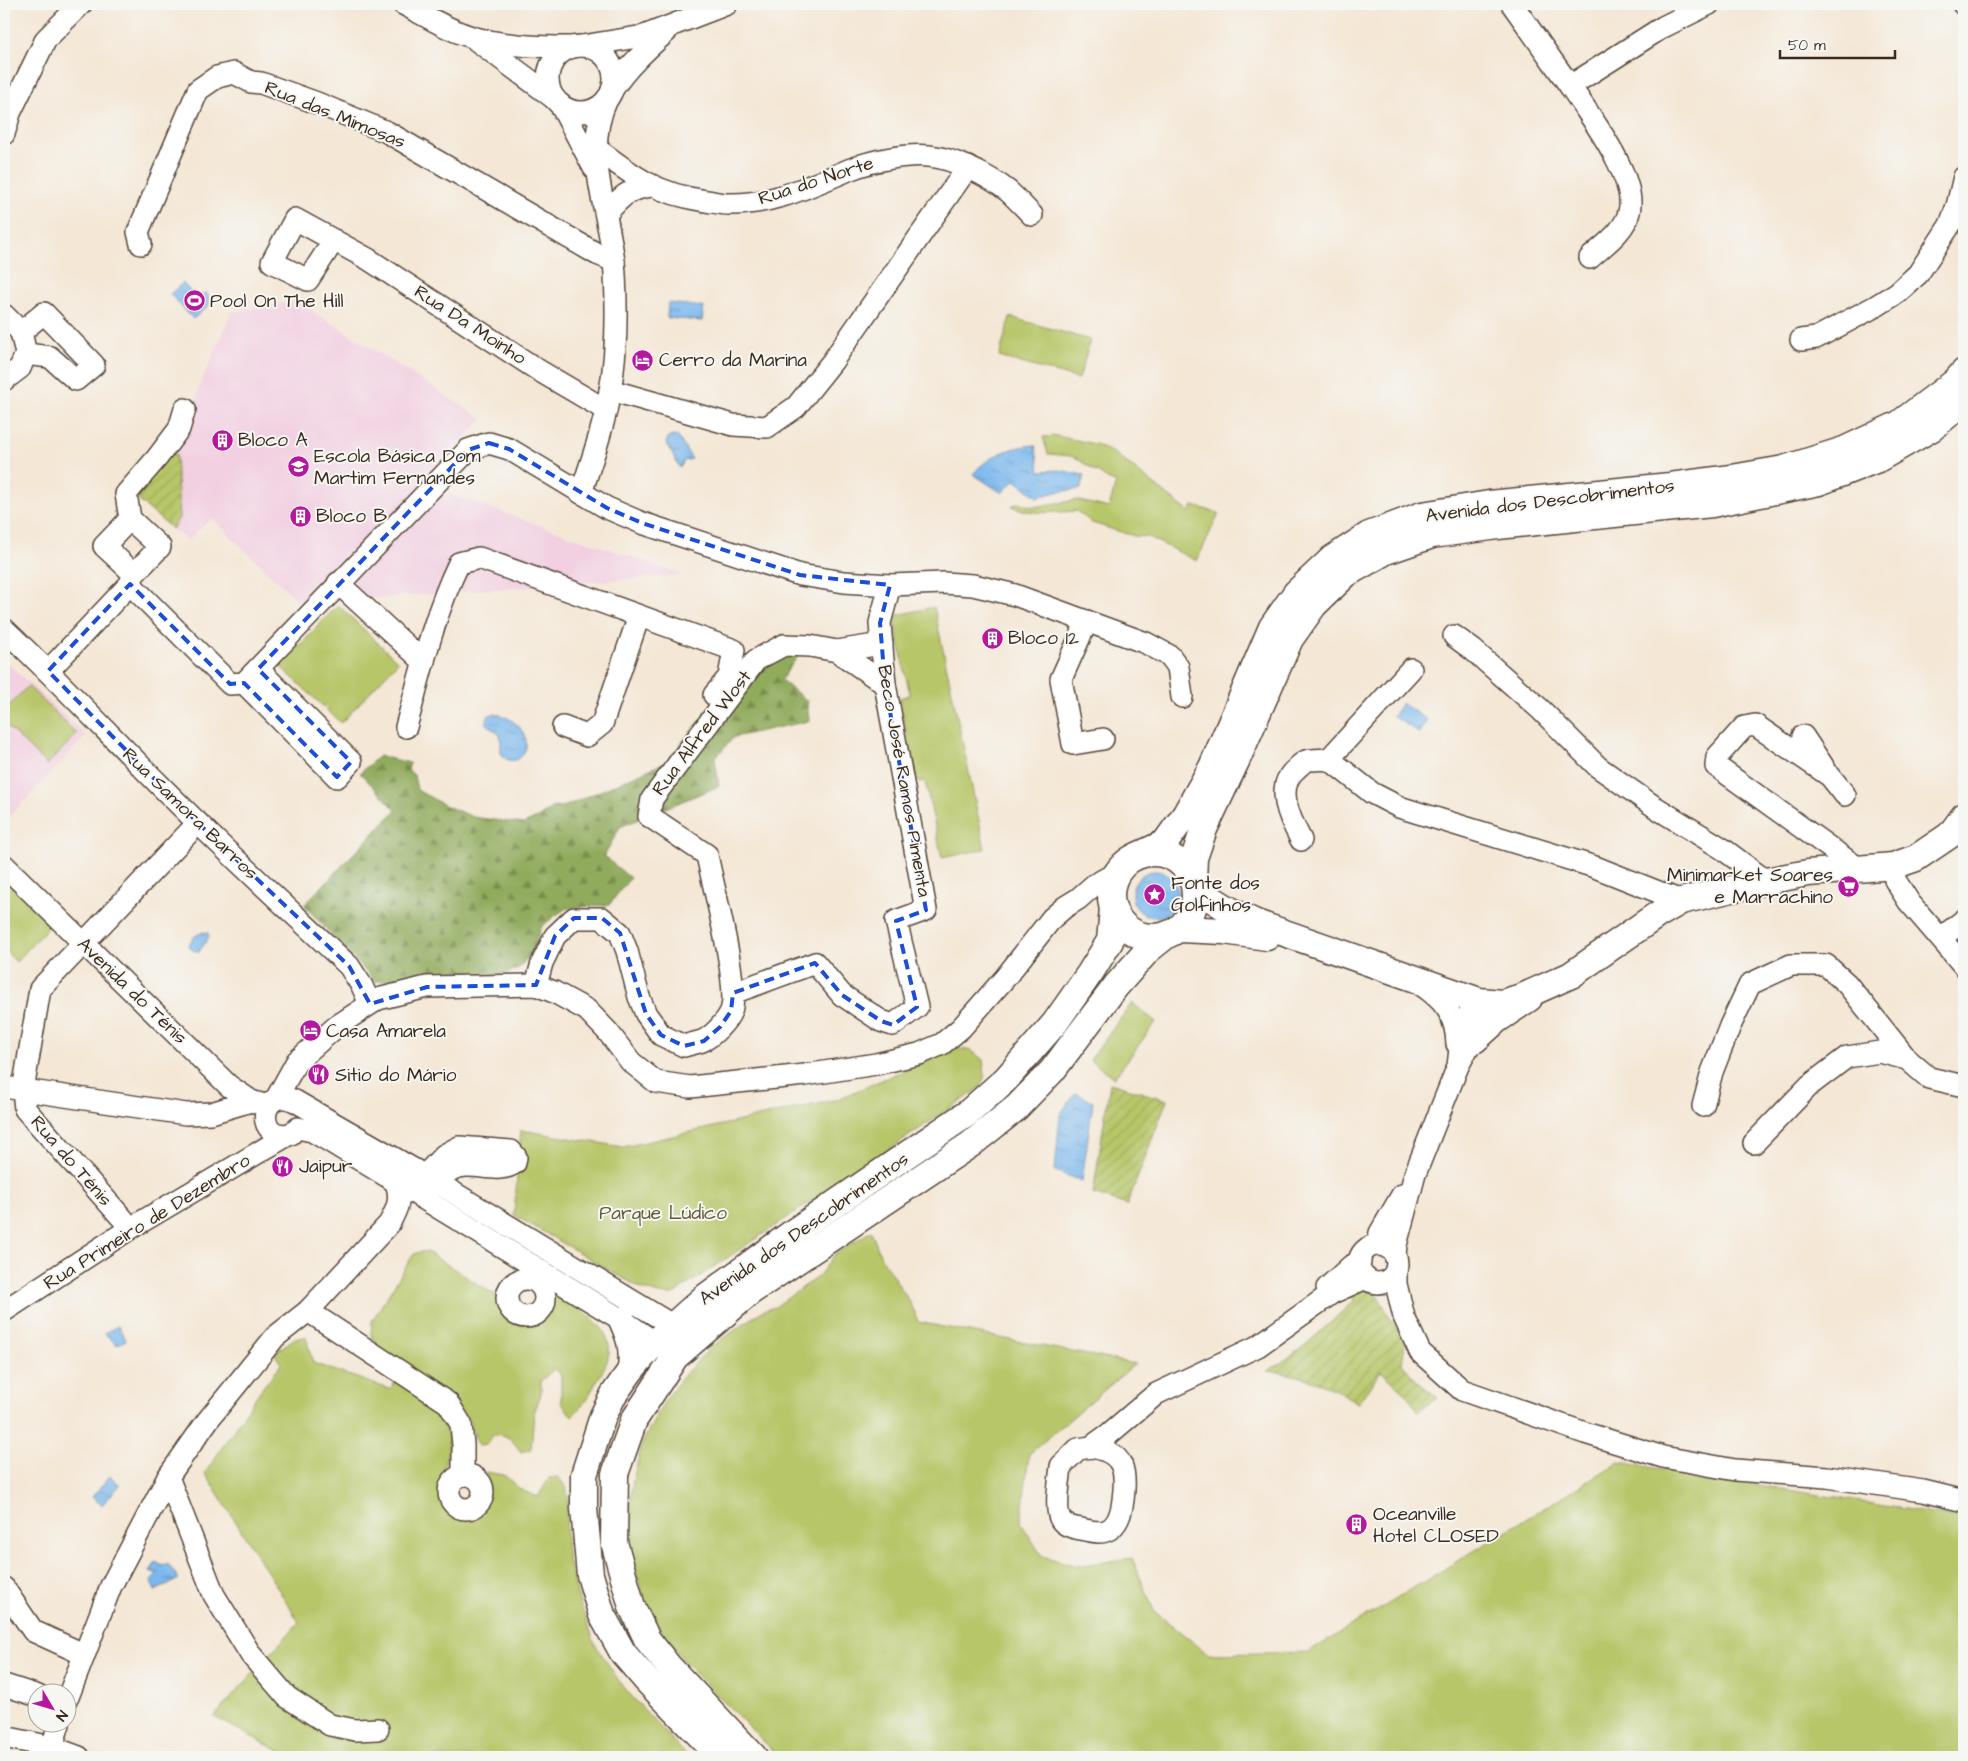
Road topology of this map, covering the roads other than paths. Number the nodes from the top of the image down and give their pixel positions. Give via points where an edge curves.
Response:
1 (80, 4) edge
2 (404, 4) edge
3 (726, 4) edge
4 (1512, 4) edge
5 (1709, 4) edge
6 (674, 26) junction
7 (472, 37) junction
8 (576, 47) junction
9 (1570, 86) junction
10 (610, 94) junction
11 (558, 102) junction
12 (4, 134) edge
13 (596, 148) junction
14 (968, 167) junction
15 (1964, 176) edge
16 (599, 181) junction
17 (651, 186) junction
18 (1032, 214) dead end
19 (607, 219) junction
20 (568, 236) junction
21 (334, 240) dead end
22 (140, 244) dead end
23 (1590, 258) dead end
24 (614, 261) junction
25 (4, 315) edge
26 (21, 332) junction
27 (1801, 340) dead end
28 (26, 354) junction
29 (1964, 372) edge
30 (4, 380) edge
31 (608, 400) junction
32 (1964, 401) edge
33 (185, 408) dead end
34 (581, 493) junction
35 (130, 519) junction
36 (132, 579) junction
37 (338, 583) junction
38 (890, 585) junction
39 (639, 616) junction
40 (1087, 621) junction
41 (4, 629) edge
42 (1454, 636) dead end
43 (882, 644) junction
44 (837, 651) junction
45 (424, 662) junction
46 (1411, 669) dead end
47 (48, 671) junction
48 (251, 676) junction
49 (885, 684) junction
50 (1182, 697) dead end
51 (406, 727) dead end
52 (563, 728) dead end
53 (686, 732) dead end
54 (1803, 736) dead end
55 (1103, 739) dead end
56 (1329, 759) junction
57 (1830, 776) junction
58 (1845, 795) dead end
59 (1964, 816) edge
60 (198, 823) junction
61 (1301, 840) dead end
62 (1128, 864) junction
63 (4, 865) edge
64 (1893, 866) junction
65 (1858, 868) junction
66 (1766, 881) junction
67 (1194, 883) junction
68 (1078, 899) junction
69 (1681, 901) junction
70 (1112, 904) junction
71 (1964, 920) edge
72 (1174, 932) junction
73 (1941, 938) junction
74 (83, 944) junction
75 (1315, 944) junction
76 (1964, 966) edge
77 (1571, 975) junction
78 (1410, 976) junction
79 (536, 985) junction
80 (732, 993) junction
81 (1479, 1001) junction
82 (370, 1004) junction
83 (1907, 1059) junction
84 (1458, 1066) junction
85 (1964, 1086) edge
86 (14, 1088) edge
87 (265, 1102) junction
88 (298, 1104) junction
89 (1703, 1106) dead end
90 (295, 1131) junction
91 (1754, 1143) dead end
92 (435, 1175) junction
93 (404, 1203) junction
94 (131, 1228) junction
95 (1390, 1256) junction
96 (1366, 1274) junction
97 (308, 1311) junction
98 (4, 1312) edge
99 (1404, 1317) junction
100 (622, 1320) junction
101 (675, 1341) junction
102 (1258, 1346) junction
103 (631, 1370) junction
104 (1121, 1425) junction
105 (1090, 1447) junction
106 (1117, 1459) junction
107 (463, 1475) dead end
108 (168, 1477) junction
109 (1964, 1501) edge
110 (4, 1588) edge
111 (83, 1654) junction
112 (73, 1684) edge
113 (4, 1685) edge
114 (28, 1693) edge
115 (378, 1729) dead end
116 (56, 1734) edge
117 (4, 1737) edge
118 (52, 1747) junction
119 (79, 1757) edge
120 (721, 1757) edge
121 (754, 1757) edge

1 - 12 street via 46,39 10,113
2 - 7 street via 443,26
3 - 6 street
4 - 9 street
5 - 9 street via 1663,27
6 - 8 street via 644,36
6 - 10 street via 637,58
7 - 8 street via 504,44
7 - 11 street
8 - 10 street via 590,47 605,56 613,72
8 - 11 street via 562,52 550,69 550,90
9 - 23 street via 1625,175 1631,199 1622,227
10 - 11 street via 600,106 585,111 569,110
10 - 13 street via 601,113
11 - 16 street via 588,154
13 - 16 street
13 - 17 street, Rua do Norte
14 - 17 street, Rua do Norte via 930,156 888,159 854,168 770,200 728,204 688,198
14 - 18 street, Rua do Norte via 1007,191
14 - 31 street, Rua Da Moinho via 832,362 796,407 767,427 733,426
15 - 27 street via 1950,225 1918,274 1876,306 1816,338
16 - 19 street
17 - 19 street via 626,193
19 - 20 street via 581,235
19 - 24 street
20 - 22 street, Rua das Mimosas via 387,132 234,73 217,77 198,90 138,232
20 - 24 street, Rua das Mimosas
21 - 31 street, Rua Da Moinho via 538,370
24 - 31 street via 615,336
25 - 26 street
26 - 28 street
26 - 28 street via 44,313 94,366 76,380 50,357
28 - 30 street via 20,368
29 - 62 main road, Avenida dos Descobrimentos via 1899,424 1844,450 1784,469 1670,486 1489,504 1422,515 1369,535 1332,559 1296,593 1272,627 1212,767 1185,815 1164,843
31 - 34 street
32 - 67 main road, Avenida dos Descobrimentos via 1932,428 1878,459 1819,482 1712,504 1432,535 1386,551 1346,574 1314,605 1290,640 1204,829 1194,858
33 - 35 street via 179,429 126,494
34 - 37 street via 510,449 489,443 468,450
34 - 38 street via 642,523 800,575
35 - 36 street via 104,546
35 - 36 street via 160,547
36 - 47 street
36 - 48 street via 230,684
37 - 45 street
37 - 48 street
38 - 40 street via 944,582 973,585
38 - 43 street, Beco José Ramos Pimenta via 880,623
39 - 45 street via 480,558 459,563 447,589
39 - 52 street via 602,724 587,736
39 - 53 street via 734,650 728,677
40 - 50 street via 1146,642 1170,656 1178,667
40 - 55 street via 1061,680 1073,744
41 - 47 street, Rua Samora Barros
42 - 66 street via 1540,709 1598,767
43 - 44 street
43 - 49 street, Beco José Ramos Pimenta
44 - 49 street, Rua Alfred Wost
44 - 80 street, Rua Alfred Wost via 784,645 756,660 652,799 649,816 706,855 728,958
45 - 51 street
46 - 56 street
47 - 60 street, Rua Samora Barros
48 - 48 street via 337,777 350,762
49 - 80 street, Beco José Ramos Pimenta via 926,910 896,921 917,1007 893,1025 881,1021 842,995 814,963
54 - 57 street
56 - 61 street via 1305,761 1286,782 1284,795 1293,826
56 - 69 street via 1372,792 1399,807 1595,867
57 - 58 street
57 - 65 street via 1755,726 1744,727 1717,757 1716,766
59 - 64 main road via 1950,835 1916,858
60 - 74 street, Rua do Ténis
60 - 82 street, Rua Samora Barros via 349,966
62 - 67 main road via 1150,853 1164,854 1186,868
62 - 68 street
62 - 70 main road via 1114,880
63 - 74 street, Avenida do Ténis
64 - 65 main road
64 - 73 street via 1895,880 1909,902
65 - 66 main road
66 - 69 main road
67 - 72 main road via 1196,898 1193,910
67 - 75 main road via 1205,895 1235,913
68 - 70 street
68 - 79 street via 1065,906 1045,927 976,1012 942,1044 919,1054 876,1064 690,1087 656,1082 631,1062 587,1010
69 - 77 main road via 1657,914
70 - 72 main road via 1122,923 1135,933 1157,937
70 - 101 main road, Avenida dos Descobrimentos via 1110,941 1055,1023 1006,1079 968,1113 795,1231 703,1299
71 - 73 street
72 - 75 main road via 1224,931
72 - 101 main road, Avenida dos Descobrimentos via 1148,950 1116,986 1052,1071 1016,1108 971,1144
73 - 76 street
74 - 86 street, Rua do Ténis via 40,989
74 - 87 street, Avenida do Ténis via 230,1086
75 - 78 main road
77 - 81 main road via 1522,997 1502,1002
77 - 84 street via 1498,1022 1477,1041
78 - 81 main road
78 - 84 street via 1437,995 1452,1014
79 - 80 street, Rua Alfred Wost via 555,936 574,918 602,918 620,933 639,997 646,1014 661,1034 684,1046 704,1040 720,1027 731,1011
79 - 82 street via 427,987 378,999
81 - 84 street via 1485,1011
82 - 87 street via 337,1026 297,1061
83 - 85 street via 1929,1078
83 - 89 street via 1847,984 1826,965 1791,965 1750,984 1712,1072
83 - 91 street via 1880,1052 1847,1057 1810,1085
84 - 95 street via 1415,1174 1396,1245
86 - 87 street via 186,1114 211,1113
86 - 94 street, Rua do Ténis via 25,1108
87 - 88 street via 285,1097
87 - 90 street via 268,1126 276,1133
88 - 90 street via 303,1115
88 - 92 street
90 - 93 street via 315,1133
90 - 94 street, Rua Primeiro de Dezembro
92 - 93 street
92 - 101 street
93 - 97 street
93 - 100 street via 444,1213
94 - 98 street, Rua Primeiro de Dezembro
95 - 96 street via 1389,1279 1377,1282
95 - 96 street via 1367,1248 1361,1257
95 - 99 street
96 - 99 street via 1384,1288
96 - 102 street via 1332,1293
96 - 102 street via 1351,1266 1317,1297 1275,1328
97 - 107 street via 448,1403 461,1424
97 - 108 street via 275,1337 208,1420
99 - 109 street via 1420,1352 1462,1390 1585,1433 1663,1457 1736,1470 1827,1477 1923,1491
100 - 101 street
100 - 103 main road via 631,1339
101 - 103 main road, Avenida dos Descobrimentos
101 - 121 main road, Avenida dos Descobrimentos via 634,1420 615,1474 614,1542 632,1607 647,1639 669,1667
102 - 104 street via 1156,1394
103 - 120 main road, Avenida dos Descobrimentos via 603,1416 584,1475 590,1575 602,1615 623,1653
104 - 105 street
104 - 106 street
105 - 106 street via 1105,1449
105 - 106 street via 1078,1449 1061,1466 1058,1511 1061,1520 1072,1528 1101,1532 1111,1528 1118,1518 1125,1480 1124,1469
108 - 111 street via 111,1586
108 - 115 street via 214,1595 251,1655 287,1697 330,1725 356,1730
110 - 111 street via 33,1631
111 - 112 street
113 - 114 street
116 - 118 street
117 - 118 street
118 - 119 street

